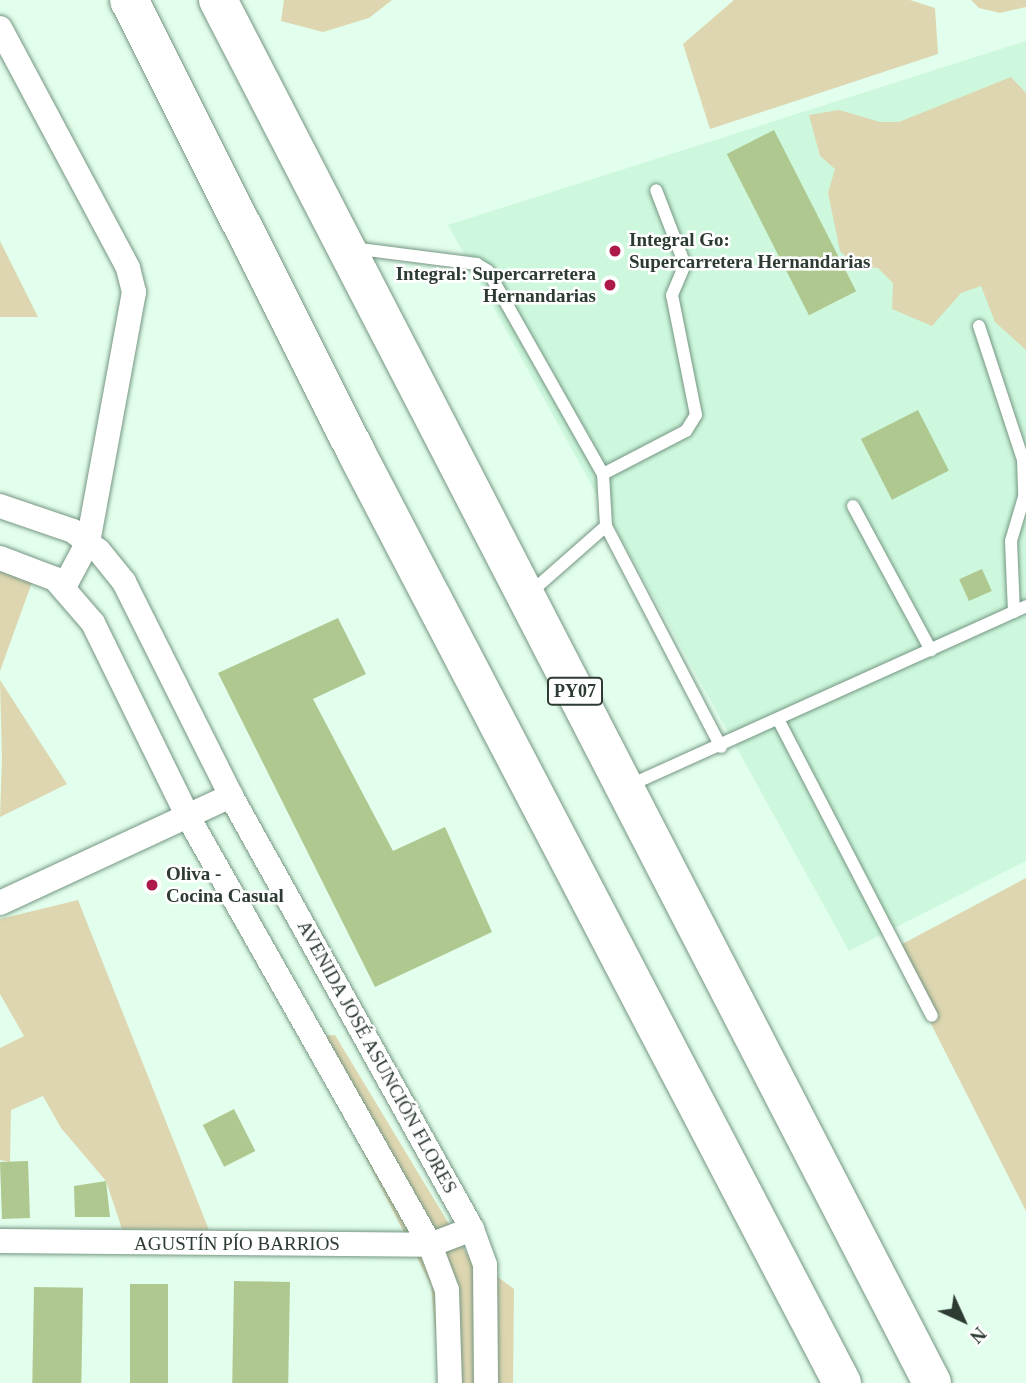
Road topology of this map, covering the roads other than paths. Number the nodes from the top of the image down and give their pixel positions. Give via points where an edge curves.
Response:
1 (129, 0) edge
2 (218, 0) edge
3 (0, 28) edge
4 (656, 190) dead end
5 (345, 247) junction
6 (979, 326) dead end
7 (603, 474) junction
8 (0, 506) edge
9 (853, 506) dead end
10 (606, 526) junction
11 (88, 542) junction
12 (0, 558) edge
13 (64, 587) junction
14 (526, 596) junction
15 (1026, 606) edge
16 (1014, 612) junction
17 (931, 650) junction
18 (779, 721) junction
19 (721, 747) junction
20 (625, 787) junction
21 (231, 796) junction
22 (187, 815) junction
23 (0, 903) edge
24 (932, 1016) dead end
25 (472, 1229) junction
26 (0, 1241) edge
27 (430, 1245) junction
28 (450, 1383) edge
29 (486, 1383) edge
30 (842, 1383) edge
31 (932, 1383) edge

1 - 30 highway via 356,452
2 - 5 highway, PY07
3 - 11 street via 132,279 134,292
4 - 7 lane via 685,265 673,295 695,415 686,431
5 - 7 lane via 477,264 488,271
5 - 14 highway, PY07
6 - 16 lane via 1023,460 1024,498 1011,541
7 - 10 lane
8 - 11 street, AVENIDA JOSÉ ASUNCIÓN FLORES via 35,516
9 - 17 lane
10 - 14 lane
10 - 19 lane
11 - 13 street
11 - 21 street, AVENIDA JOSÉ ASUNCIÓN FLORES via 124,582
12 - 13 street
13 - 22 street via 93,623
14 - 20 highway, PY07
15 - 16 lane
16 - 17 lane
17 - 18 lane
18 - 19 lane
18 - 24 lane
19 - 20 lane
20 - 31 highway, PY07
21 - 22 street
21 - 25 street, AVENIDA JOSÉ ASUNCIÓN FLORES
22 - 23 street
22 - 27 street
25 - 27 street, AGUSTÍN PÍO BARRIOS
25 - 29 street, AVENIDA JOSÉ ASUNCIÓN FLORES via 485,1265
26 - 27 street, AGUSTÍN PÍO BARRIOS
27 - 28 street via 447,1290

